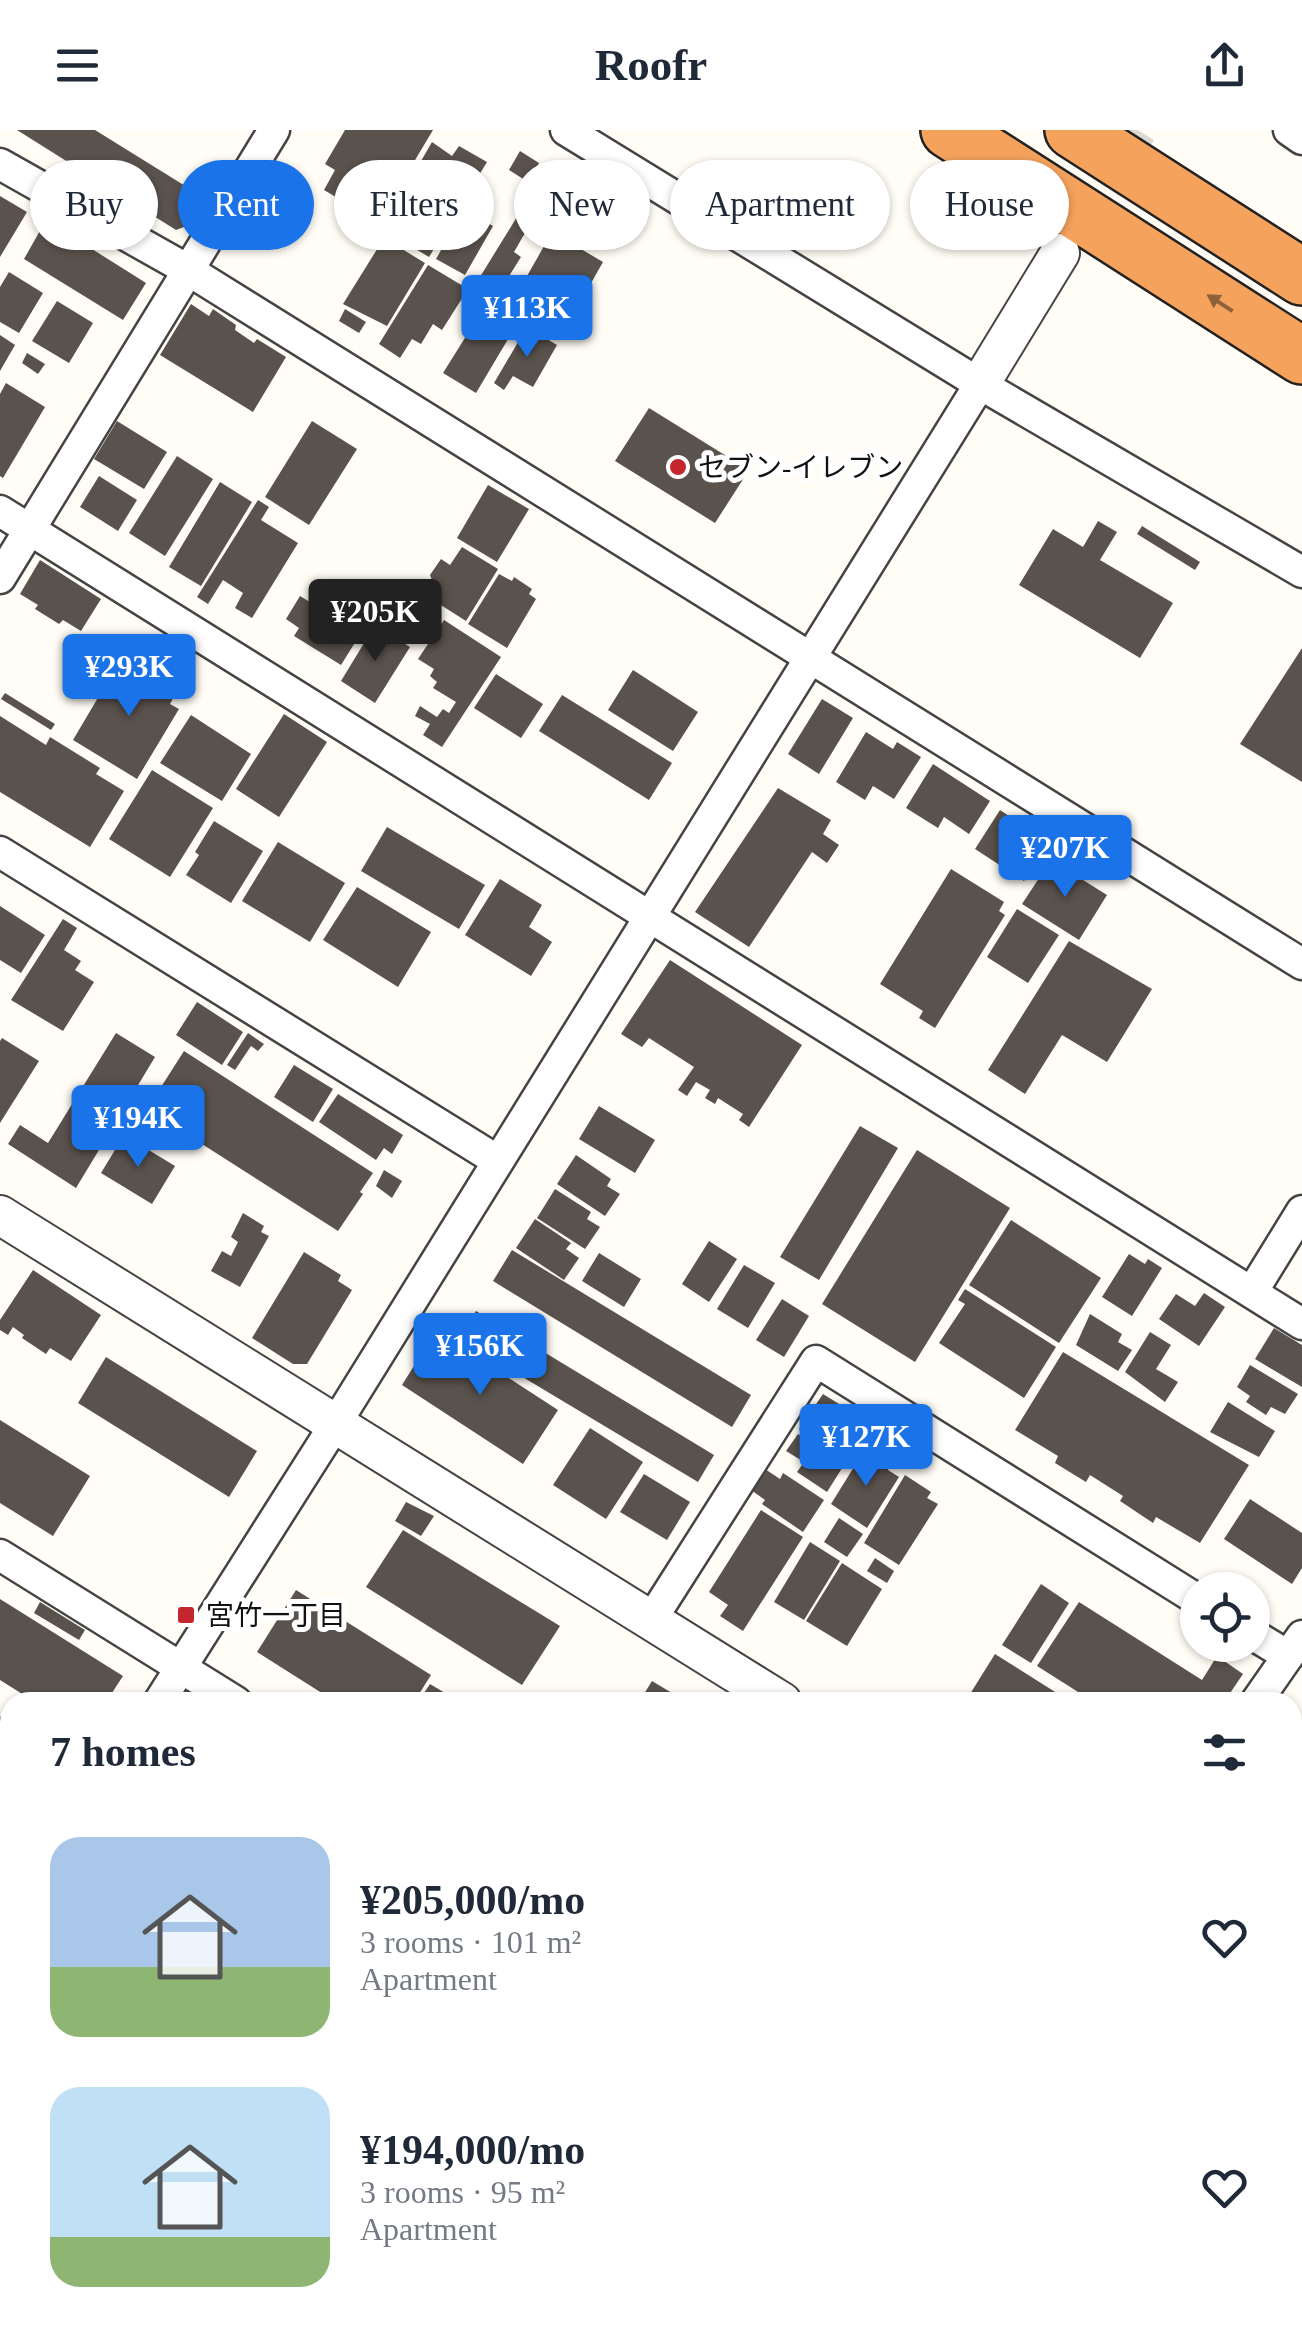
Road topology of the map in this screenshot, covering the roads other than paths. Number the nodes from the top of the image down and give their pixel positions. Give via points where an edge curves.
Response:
1 (274, 130) edge
2 (566, 130) edge
3 (949, 130) edge
4 (1073, 130) edge
5 (1288, 130) edge
6 (1302, 139) edge
7 (0, 164) edge
8 (1060, 253) tunnel mouth
9 (188, 270) junction
10 (1302, 277) edge
11 (1302, 356) edge
12 (980, 384) junction
13 (0, 511) edge
14 (30, 530) junction
15 (1302, 572) edge
16 (0, 578) edge
17 (811, 660) junction
18 (0, 852) edge
19 (651, 917) junction
20 (1302, 964) edge
21 (498, 1161) junction
22 (1302, 1211) edge
23 (0, 1215) edge
24 (1252, 1292) junction
25 (1302, 1324) edge
26 (336, 1423) junction
27 (0, 1555) edge
28 (1180, 1589) edge
29 (651, 1620) junction
30 (1270, 1639) edge
31 (1295, 1646) edge
32 (181, 1668) junction
33 (165, 1692) edge
34 (220, 1692) edge
35 (766, 1692) edge
36 (1263, 1692) edge

1 - 9 street
2 - 12 street
11 -> 3 highway
4 - 10 highway
5 - 6 street
7 - 9 street
8 - 12 street
9 - 14 street
9 - 17 street
12 - 15 street
12 - 17 street
13 - 14 street
14 - 16 street
14 - 19 street
17 - 19 street
17 - 20 street
18 - 21 street
19 - 21 street
19 - 24 street
21 - 26 street
22 - 24 street
23 - 26 street
24 - 25 street
26 - 29 street
26 - 32 street
27 - 32 street
28 - 29 street via 816,1361
29 - 35 street
30 - 31 street
31 - 36 street
32 - 33 street
32 - 34 street

